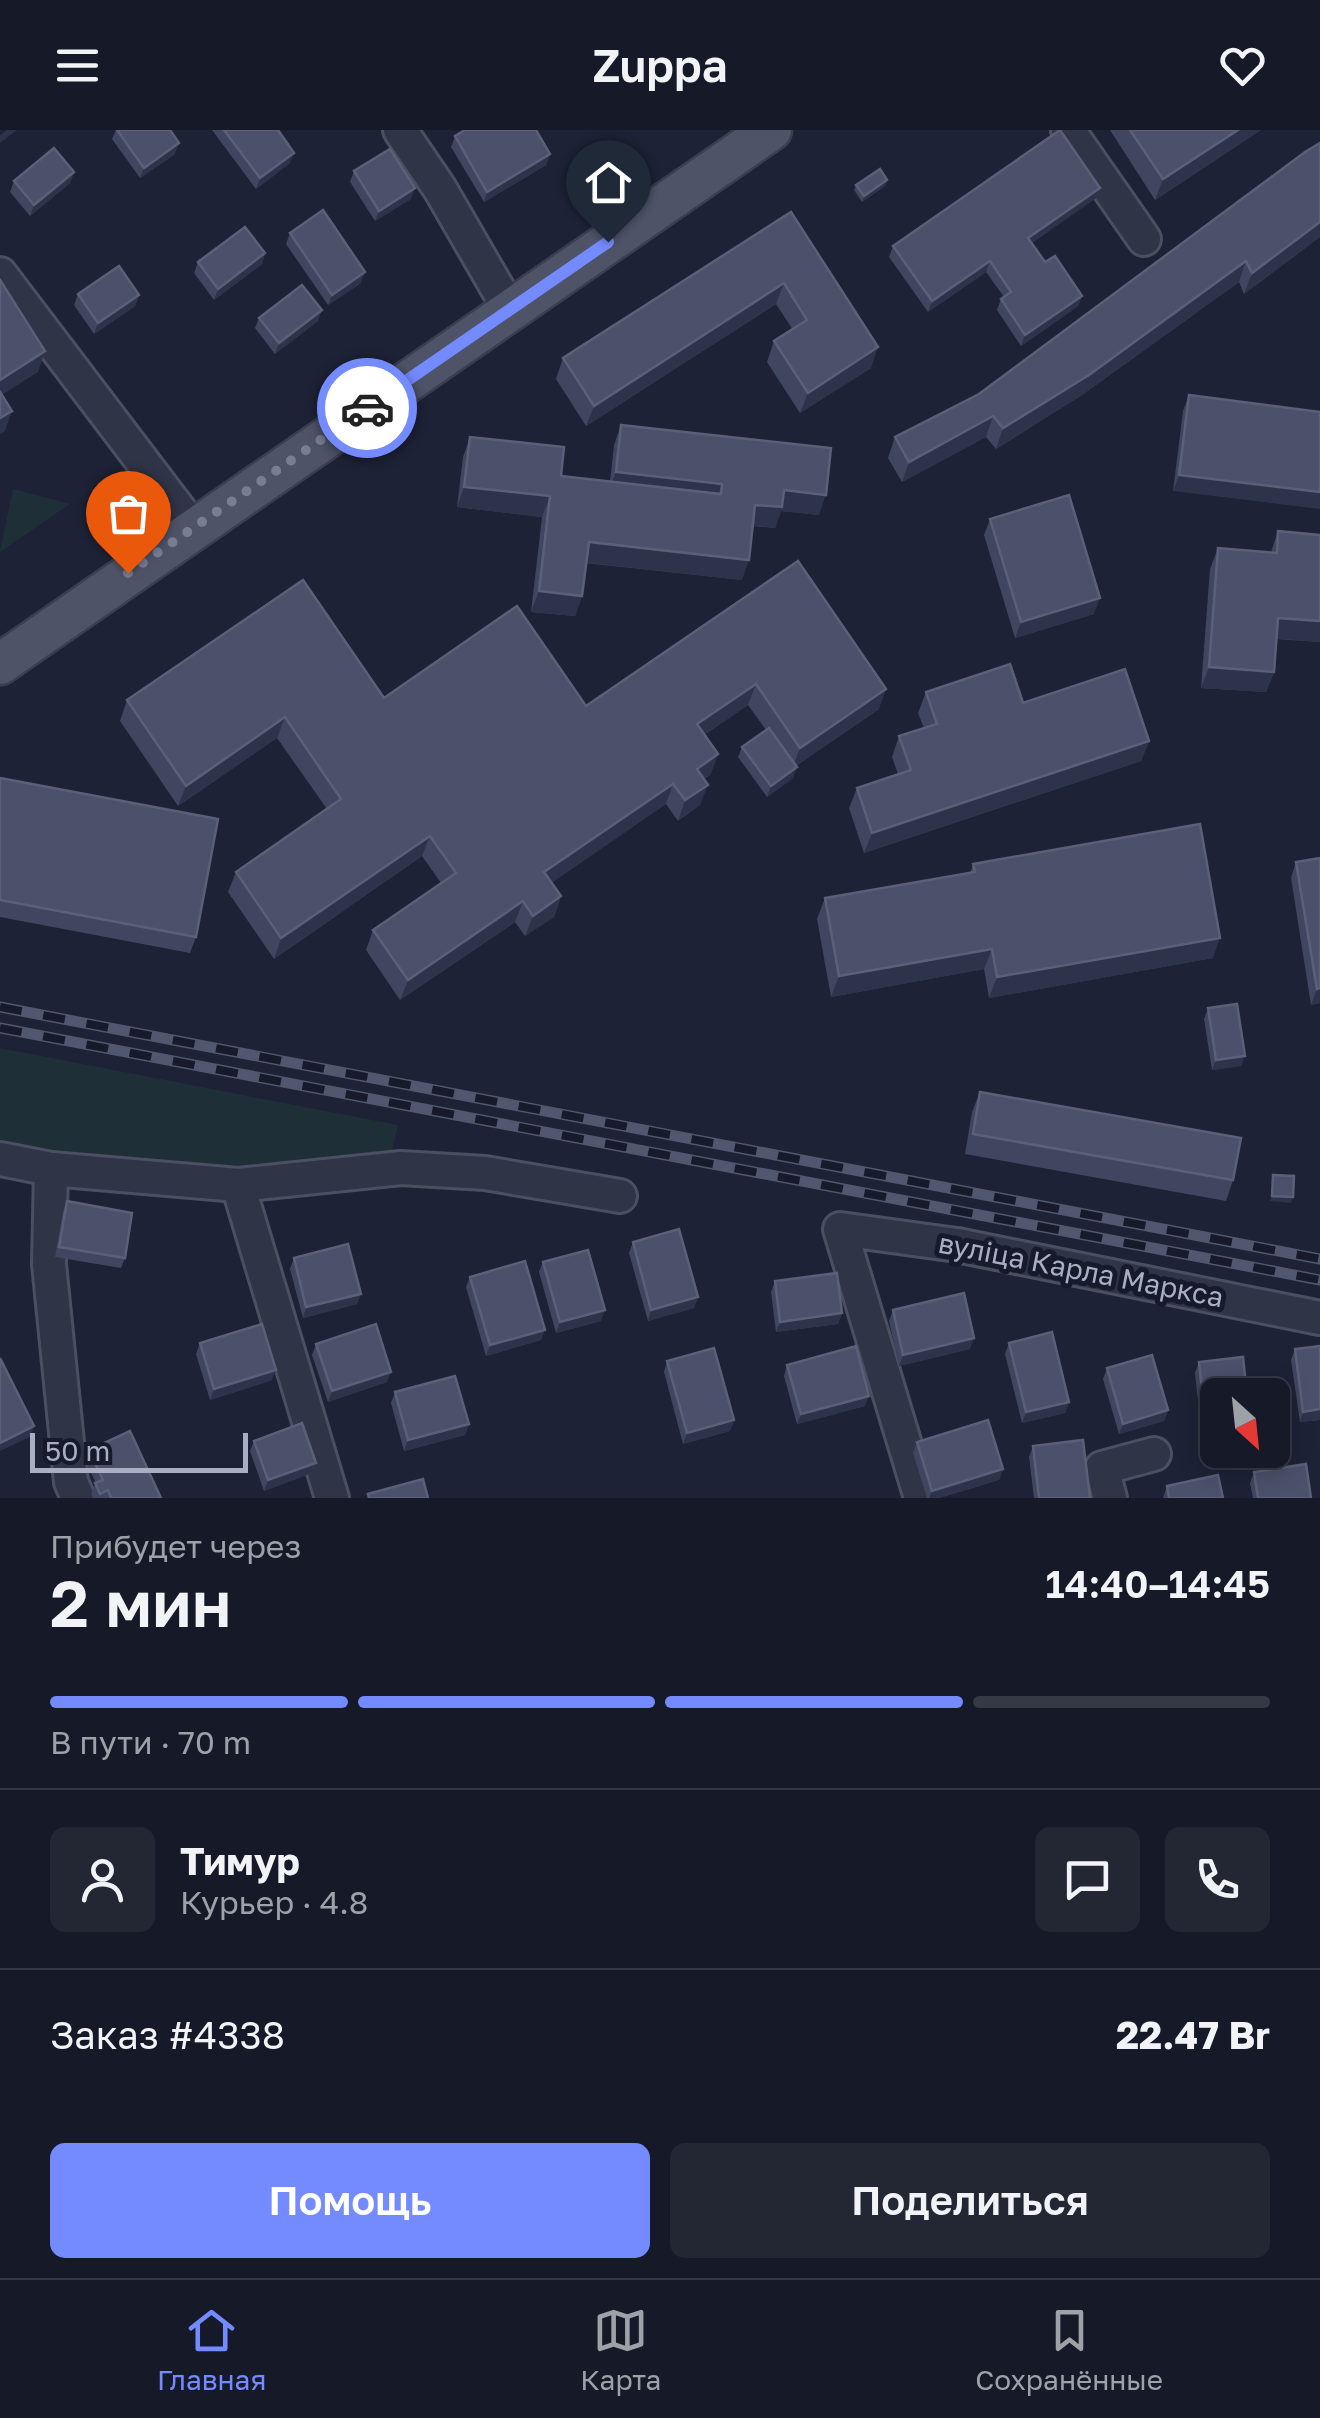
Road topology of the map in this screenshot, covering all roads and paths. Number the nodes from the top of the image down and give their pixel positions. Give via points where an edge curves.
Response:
1 (400, 130) edge
2 (771, 130) edge
3 (1068, 130) edge
4 (1144, 239) dead end
5 (0, 274) edge
6 (510, 310) junction
7 (193, 528) junction
8 (0, 664) edge
9 (0, 1159) edge
10 (52, 1169) junction
11 (238, 1186) junction
12 (620, 1196) dead end
13 (1320, 1318) edge
14 (1154, 1454) dead end
15 (78, 1498) edge
16 (332, 1498) edge
17 (921, 1498) edge
18 (1110, 1498) edge

1 - 6 street
2 - 6 main road
3 - 4 street
5 - 7 street
6 - 7 main road
7 - 8 main road
9 - 10 street
10 - 11 street
10 - 15 street via 48,1264
11 - 12 street via 401,1168 485,1173
11 - 16 street
13 - 17 street, вуліца Карла Маркса via 957,1244 840,1229
14 - 18 street via 1102,1468

